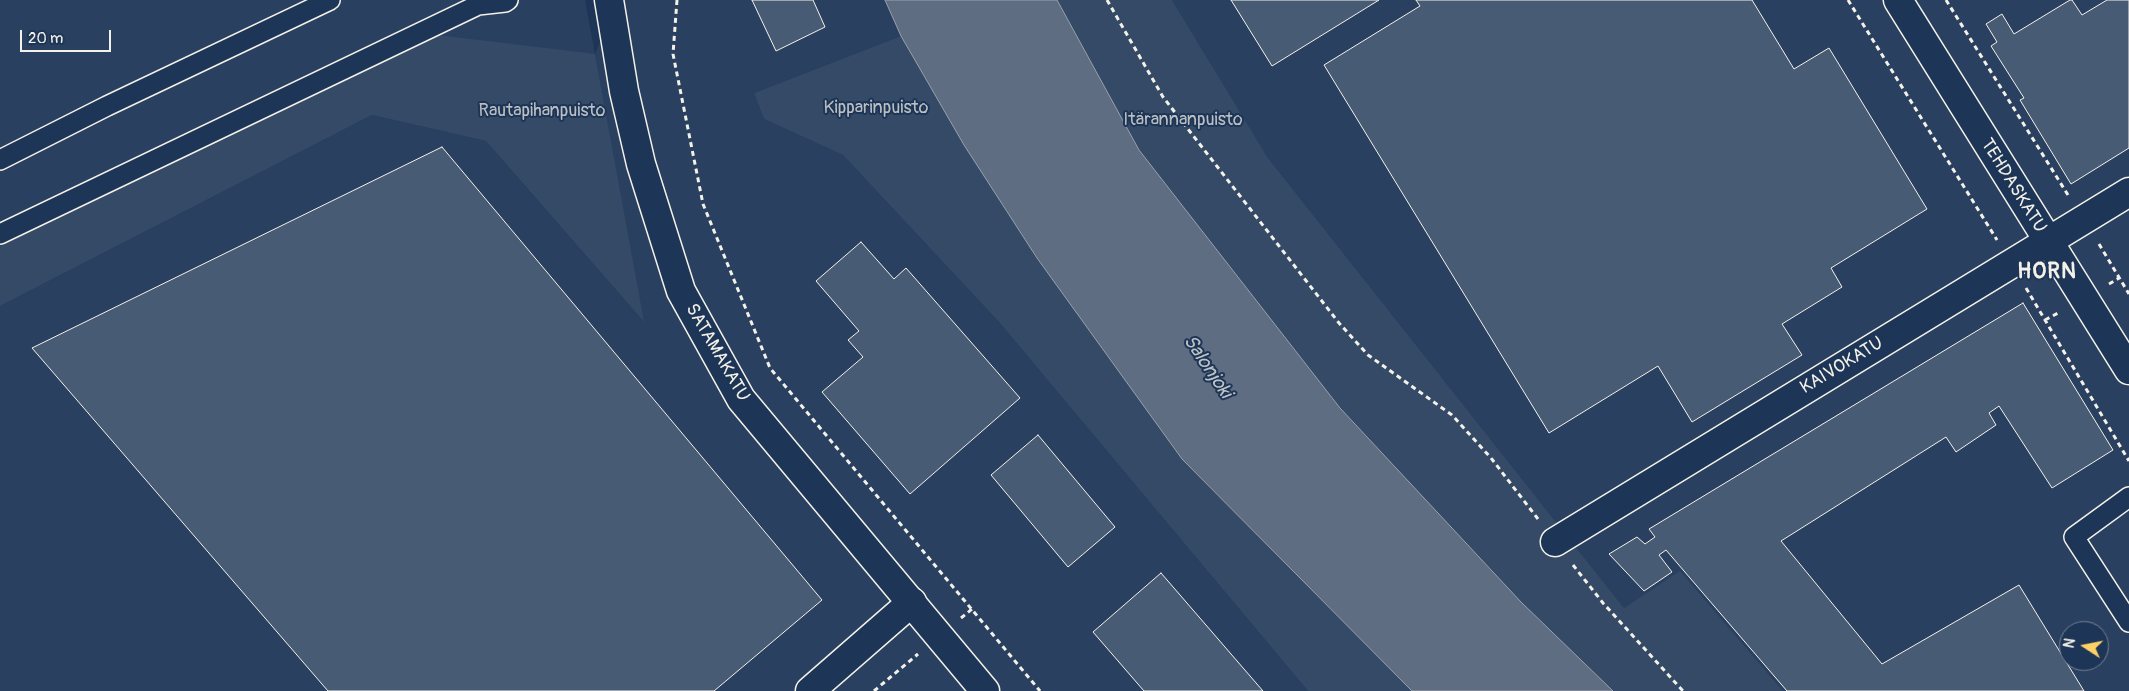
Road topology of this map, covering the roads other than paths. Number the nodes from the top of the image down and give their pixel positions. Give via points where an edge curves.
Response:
1 (330, 0) edge
2 (508, 0) edge
3 (609, 0) edge
4 (1898, 0) edge
5 (0, 160) edge
6 (2129, 192) edge
7 (0, 234) edge
8 (2047, 241) junction
9 (2129, 370) edge
10 (2129, 497) edge
11 (1555, 542) road end
12 (912, 602) junction
13 (2129, 622) edge
14 (810, 691) edge
15 (985, 691) edge

1 - 5 lane
2 - 7 lane via 478,6
3 - 12 street, SATAMAKATU via 624,91 641,164 681,291 741,399
4 - 8 street, TEHDASKATU
6 - 8 street, KAIVOKATU
8 - 9 street, TEHDASKATU
8 - 11 street, KAIVOKATU
10 - 13 lane via 2074,537
12 - 14 street
12 - 15 street, SATAMAKATU

